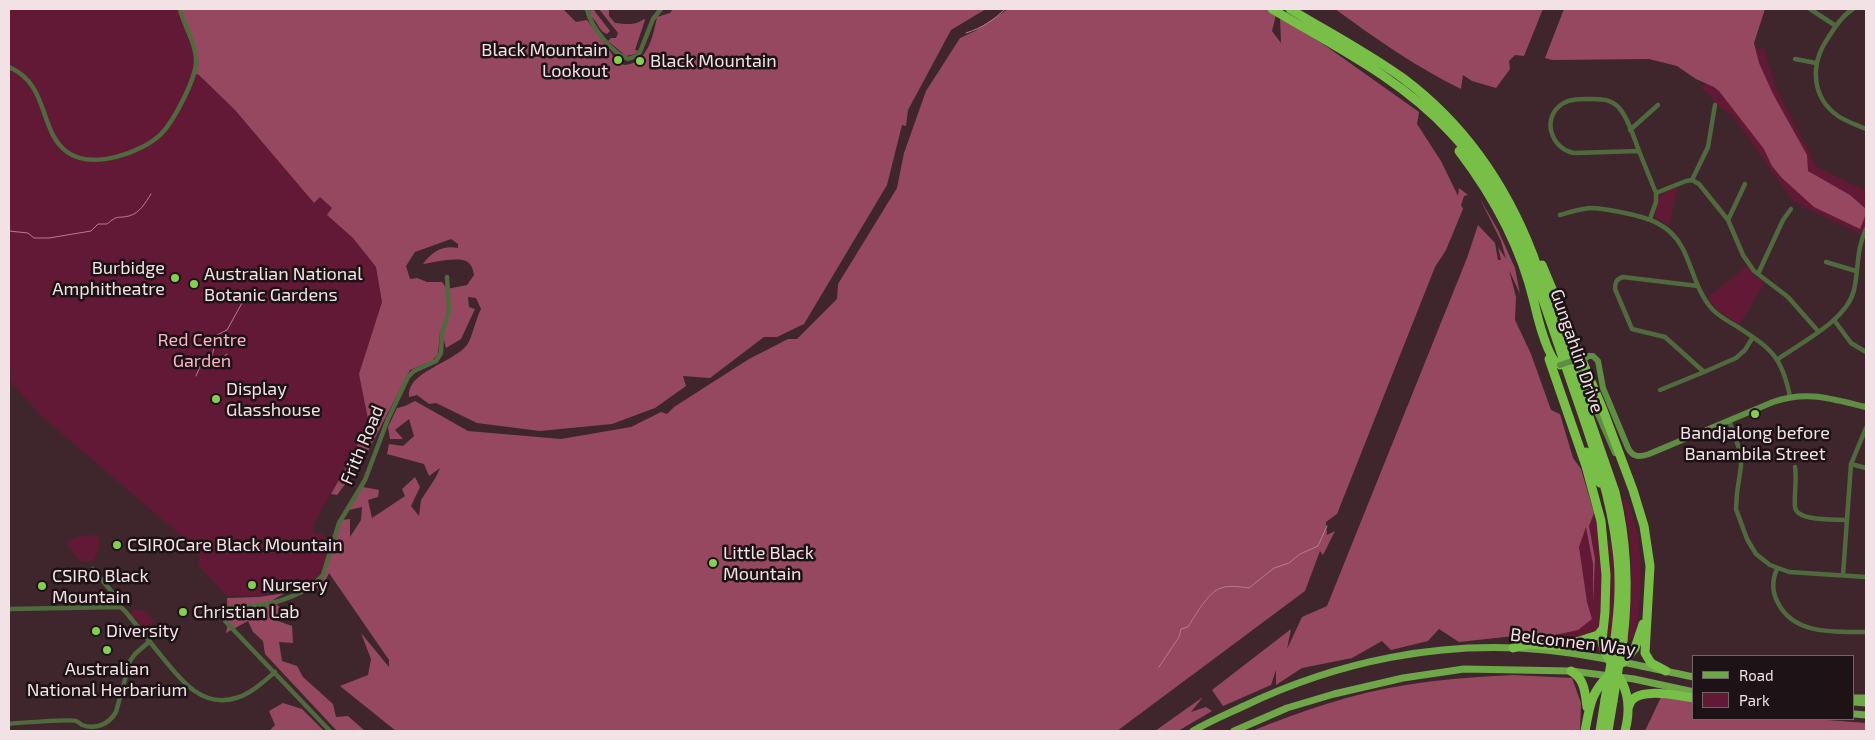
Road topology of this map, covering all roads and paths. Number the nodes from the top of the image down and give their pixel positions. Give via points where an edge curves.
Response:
1 (180, 9) edge
2 (587, 9) edge
3 (661, 9) edge
4 (1272, 9) edge
5 (1810, 9) edge
6 (1852, 9) edge
7 (1294, 11) edge
8 (1836, 26) junction
9 (1346, 53) junction
10 (1795, 59) dead end
11 (1816, 63) junction
12 (9, 67) edge
13 (1658, 105) dead end
14 (1715, 105) dead end
15 (1630, 130) junction
16 (1866, 130) edge
17 (1639, 151) junction
18 (1692, 180) junction
19 (1499, 184) junction
20 (1745, 184) dead end
21 (1656, 193) junction
22 (1791, 209) dead end
23 (1560, 214) dead end
24 (1650, 219) junction
25 (1728, 220) junction
26 (1866, 230) edge
27 (1826, 262) dead end
28 (1856, 271) junction
29 (1758, 274) junction
30 (447, 277) dead end
31 (1529, 284) junction
32 (1698, 286) junction
33 (1834, 320) junction
34 (1818, 331) junction
35 (1753, 337) junction
36 (1866, 352) edge
37 (1778, 359) junction
38 (1578, 360) junction
39 (1560, 365) junction
40 (1704, 372) junction
41 (1587, 390) junction
42 (1660, 390) dead end
43 (1790, 397) junction
44 (1866, 407) edge
45 (1572, 416) junction
46 (1729, 420) junction
47 (1866, 428) edge
48 (1851, 464) junction
49 (1795, 467) dead end
50 (1866, 468) edge
51 (1610, 508) junction
52 (1639, 509) junction
53 (1846, 520) junction
54 (1601, 521) junction
55 (1623, 528) junction
56 (93, 569) dead end
57 (1777, 569) junction
58 (1843, 575) junction
59 (1866, 577) edge
60 (120, 607) junction
61 (9, 609) edge
62 (1646, 614) junction
63 (1603, 631) junction
64 (1866, 632) edge
65 (1639, 635) junction
66 (1619, 639) junction
67 (150, 641) junction
68 (1513, 648) junction
69 (1610, 660) junction
70 (1622, 663) junction
71 (1571, 671) junction
72 (1666, 671) junction
73 (275, 672) junction
74 (1614, 674) junction
75 (1692, 677) edge
76 (1692, 692) edge
77 (1592, 696) junction
78 (1692, 698) edge
79 (1609, 701) junction
80 (1629, 706) junction
81 (1587, 712) junction
82 (9, 724) edge
83 (330, 731) edge
84 (1194, 731) edge
85 (1234, 731) edge
86 (1585, 731) edge
87 (1600, 731) edge
88 (1608, 731) edge
89 (1625, 731) edge

1 - 12 street via 196,54 194,73 182,101 169,124 154,140 108,159 84,160 63,148 54,137 35,89
2 - 3 street via 608,44 628,59 640,52 653,19
4 - 9 highway
5 - 8 street
6 - 8 street
7 - 19 highway via 1377,61 1417,90 1459,130
8 - 11 street via 1822,46
9 - 31 highway via 1404,94 1456,146 1494,202 1510,233
9 - 51 highway, Gungahlin Drive via 1424,105 1459,142 1493,188 1534,278 1598,459
10 - 11 street
11 - 16 street via 1817,88 1826,104 1839,116
13 - 15 street
14 - 18 street via 1710,140
15 - 17 street
15 - 17 street via 1621,110 1602,99 1563,103 1554,113 1550,126 1555,141 1572,152
17 - 21 street
18 - 21 street
18 - 25 street via 1699,184
19 - 52 highway via 1523,222 1569,326
19 - 55 highway, Gungahlin Drive via 1533,255 1606,462
20 - 25 street
21 - 24 street
22 - 29 street
23 - 24 street via 1592,208
24 - 32 street via 1676,238
25 - 29 street via 1743,255
26 - 28 street via 1859,246
27 - 28 street
28 - 33 street via 1850,300
29 - 34 street via 1788,296
30 - 73 street, Frith Road via 449,310 440,354 436,360 408,376 365,480 339,523 323,576 299,593 274,602 222,612 225,621
31 - 39 highway via 1544,336 1554,362
31 - 54 highway via 1541,337 1586,466
32 - 35 street via 1713,310
32 - 40 street via 1624,277 1618,279 1615,289 1632,329 1665,337
33 - 34 street
33 - 36 street via 1851,343
34 - 37 street
35 - 37 street
35 - 40 street via 1746,350 1736,358
37 - 43 street
38 - 39 street, bridge
38 - 41 street
38 - 46 street, bridge via 1588,356 1598,361 1603,388 1633,455 1643,456
39 - 45 street via 1557,372
40 - 42 street
41 - 52 street
41 - 55 highway via 1612,465 1623,513
43 - 44 street via 1817,396
43 - 46 street
45 - 51 highway
45 - 54 street via 1595,485
46 - 57 street via 1741,454 1736,501 1738,518 1754,551
47 - 48 street
48 - 50 street
48 - 53 street
49 - 53 street via 1795,506 1799,514
51 - 66 highway, Gungahlin Drive via 1619,568
52 - 62 highway via 1650,566
53 - 58 street
54 - 63 highway via 1606,575
55 - 66 highway, Gungahlin Drive via 1627,586
56 - 60 street via 116,597
57 - 58 street
57 - 64 street via 1773,587 1776,598 1792,621 1810,628
58 - 59 street
60 - 61 street
60 - 67 street
62 - 65 highway
62 - 72 highway via 1646,656 1652,664
63 - 65 highway via 1609,644 1620,649 1631,646
63 - 68 highway via 1567,645 1526,644
63 - 69 highway via 1603,645
65 - 70 highway via 1632,653
66 - 79 highway, Gungahlin Drive, bridge
67 - 73 street via 186,684 213,700 229,700 244,695
67 - 82 street via 130,661 116,712 105,724 92,727 76,720
68 - 69 main road, Belconnen Way
68 - 84 main road, Belconnen Way via 1428,651 1363,662 1280,689
69 - 70 main road, Belconnen Way
69 - 74 main road
70 - 72 main road, Belconnen Way
70 - 74 main road
71 - 74 main road, Belconnen Way
71 - 81 highway via 1582,681
71 - 85 main road, Belconnen Way via 1464,670 1404,678 1287,708
72 - 75 main road, Belconnen Way
73 - 83 street, Frith Road
74 - 76 main road, Belconnen Way
74 - 77 highway via 1599,685
74 - 80 highway via 1625,688
77 - 80 highway via 1613,690 1621,694
77 - 81 highway
78 - 80 highway via 1657,692 1633,698
79 - 87 highway, Gungahlin Drive
79 - 88 highway, Gungahlin Drive
80 - 89 highway
81 - 86 highway

